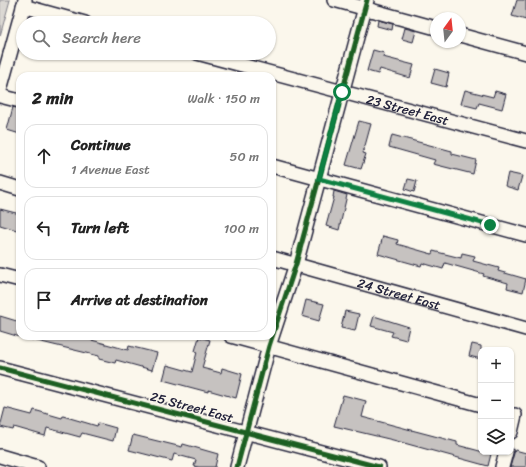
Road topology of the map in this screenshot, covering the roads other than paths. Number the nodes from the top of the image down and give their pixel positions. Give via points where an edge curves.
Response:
1 (334, 0) edge
2 (24, 3) edge
3 (366, 4) edge
4 (20, 16) edge
5 (64, 16) edge
6 (430, 26) edge
7 (16, 32) edge
8 (466, 37) edge
9 (526, 53) edge
10 (224, 60) edge
11 (268, 72) edge
12 (276, 74) edge
13 (0, 90) edge
14 (342, 92) junction
15 (0, 96) edge
16 (16, 100) edge
17 (526, 141) edge
18 (276, 167) edge
19 (319, 179) junction
20 (0, 183) edge
21 (16, 188) edge
22 (526, 235) edge
23 (276, 259) edge
24 (296, 264) junction
25 (0, 275) edge
26 (16, 279) edge
27 (276, 325) edge
28 (526, 329) edge
29 (246, 340) edge
30 (271, 340) edge
31 (269, 346) junction
32 (0, 368) edge
33 (478, 404) edge
34 (247, 433) junction
35 (505, 455) edge
36 (0, 456) edge
37 (38, 467) edge
38 (237, 467) edge
39 (379, 467) edge
40 (502, 467) edge

1 - 3 street
2 - 4 street
2 - 5 street
3 - 6 street
3 - 14 street
7 - 13 street
8 - 9 street
10 - 11 street, 23 Street East
12 - 14 street, 23 Street East
14 - 17 street, 23 Street East
14 - 19 street
15 - 16 street
18 - 19 street
19 - 22 street
19 - 24 street
20 - 21 street
23 - 24 street, 24 Street East
24 - 27 street
24 - 28 street, 24 Street East
25 - 26 street
29 - 31 street
30 - 31 street
31 - 33 street
31 - 34 street
32 - 34 street, 25 Street East
34 - 38 street
34 - 39 street, 25 Street East
35 - 40 street
36 - 37 street

